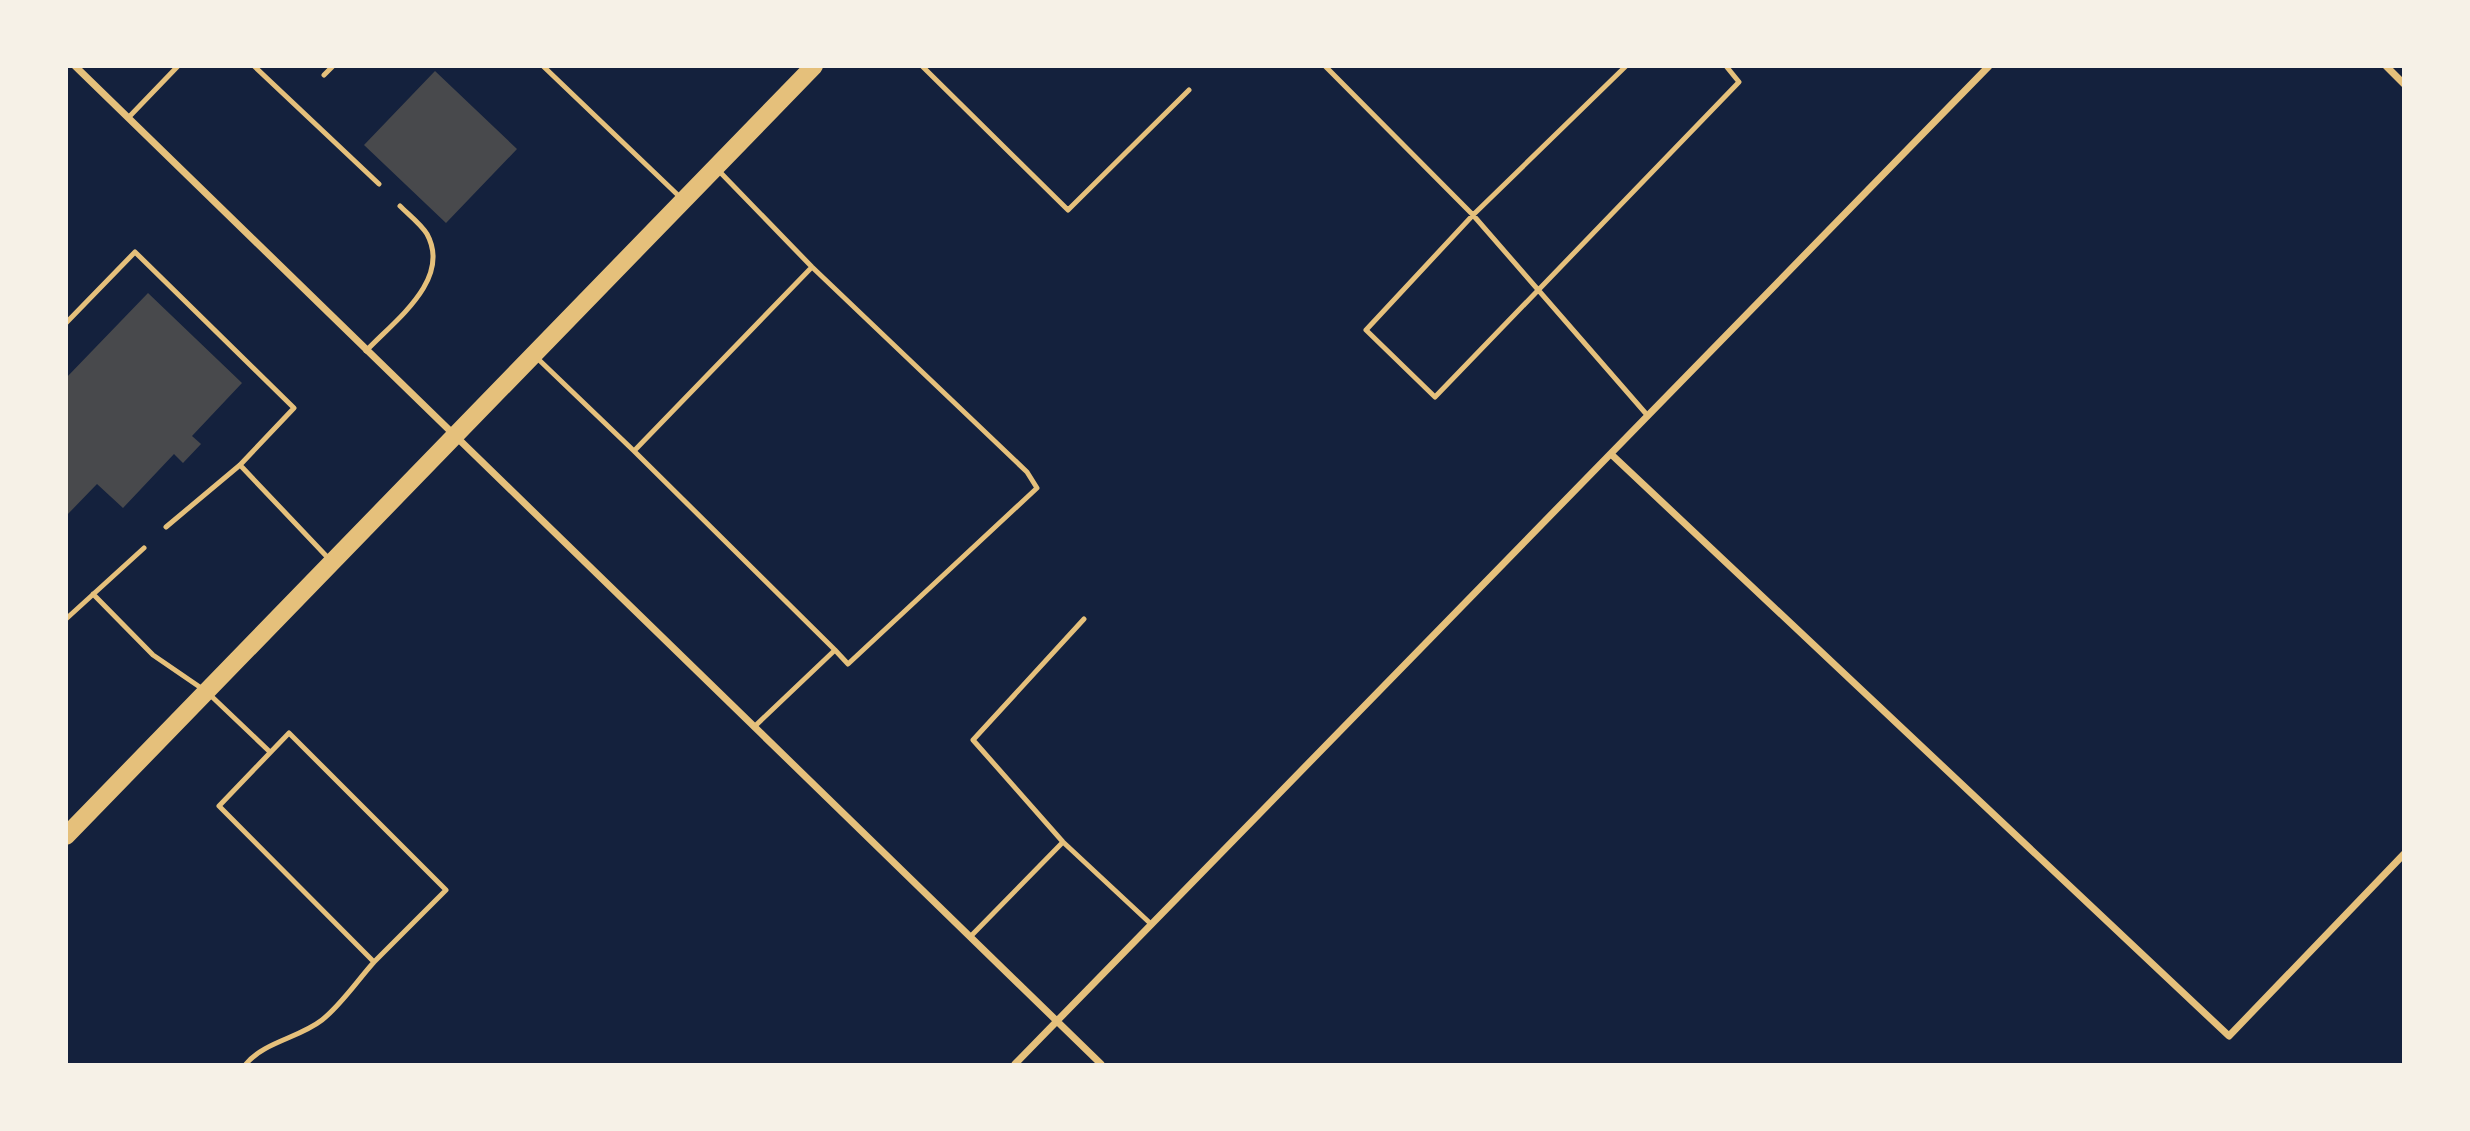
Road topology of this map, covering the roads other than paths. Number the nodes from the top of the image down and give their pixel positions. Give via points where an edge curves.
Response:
1 (75, 66) edge
2 (178, 66) edge
3 (254, 66) edge
4 (333, 66) edge
5 (543, 66) edge
6 (814, 66) edge
7 (922, 66) edge
8 (1325, 66) edge
9 (1626, 66) edge
10 (1726, 66) edge
11 (1989, 66) edge
12 (2386, 66) edge
13 (324, 75) dead end
14 (2403, 84) edge
15 (1189, 90) dead end
16 (128, 118) junction
17 (716, 168) junction
18 (379, 184) dead end
19 (684, 202) junction
20 (400, 206) dead end
21 (1473, 215) junction
22 (812, 267) junction
23 (1537, 289) junction
24 (66, 323) edge
25 (366, 351) junction
26 (533, 355) junction
27 (1649, 417) junction
28 (457, 436) junction
29 (634, 451) junction
30 (1612, 455) junction
31 (240, 465) junction
32 (166, 527) dead end
33 (144, 548) dead end
34 (333, 564) junction
35 (93, 594) junction
36 (66, 619) edge
37 (1084, 619) dead end
38 (835, 650) junction
39 (207, 692) junction
40 (754, 727) junction
41 (270, 752) junction
42 (66, 836) edge
43 (1063, 842) junction
44 (2403, 854) edge
45 (1151, 924) junction
46 (970, 937) junction
47 (374, 962) junction
48 (1057, 1022) junction
49 (246, 1065) edge
50 (1016, 1065) edge
51 (1101, 1065) edge

1 - 16 street
2 - 16 lane
3 - 18 lane
4 - 13 lane
5 - 19 lane
6 - 17 main road
7 - 15 lane via 1068,210
8 - 21 lane
9 - 21 lane
10 - 23 lane via 1740,82
11 - 27 street
12 - 14 street
16 - 25 street
17 - 19 main road
17 - 22 lane
19 - 26 main road
20 - 25 lane via 426,232 432,269 424,290
21 - 23 lane
21 - 23 lane via 1366,330 1435,397
22 - 29 lane
22 - 38 lane via 1027,472 1037,488 848,664
23 - 27 lane
24 - 31 lane via 135,252 293,408
25 - 28 street
26 - 28 main road
26 - 29 lane
27 - 30 street
28 - 34 main road
28 - 40 street
29 - 38 lane
30 - 44 street via 2229,1036
30 - 45 street
31 - 32 lane
31 - 34 lane
33 - 35 lane
34 - 39 main road
35 - 36 lane
35 - 39 lane via 153,655
37 - 43 lane via 973,740
38 - 40 lane
39 - 41 lane
39 - 42 main road
40 - 46 street
41 - 47 lane via 219,806
41 - 47 lane via 289,733 446,890
43 - 45 lane
43 - 46 lane
45 - 48 street
46 - 48 street
47 - 49 lane via 323,1020 267,1048
48 - 50 street
48 - 51 street

